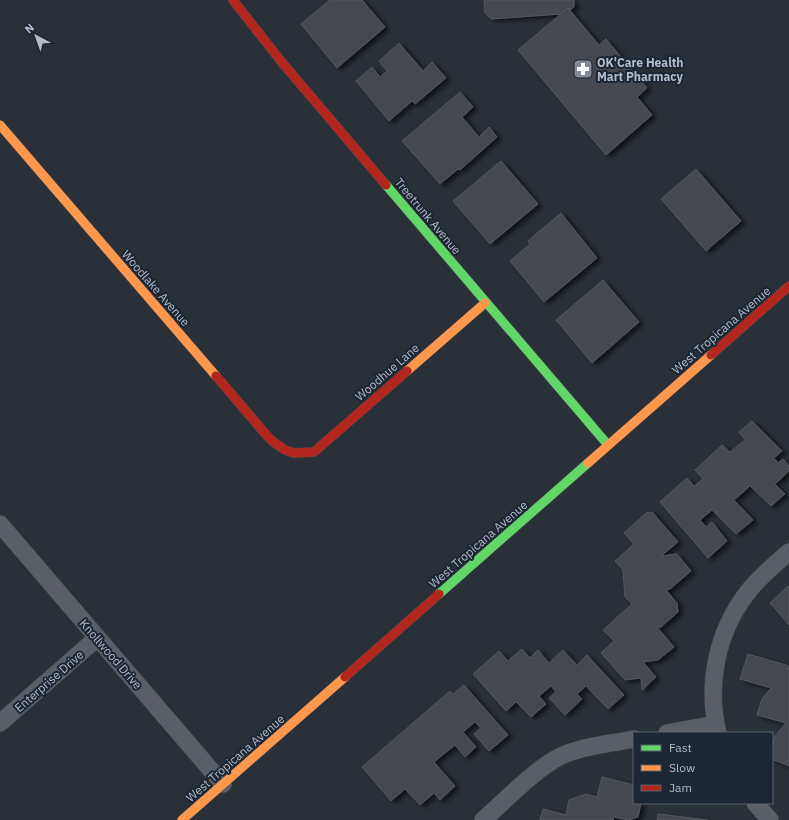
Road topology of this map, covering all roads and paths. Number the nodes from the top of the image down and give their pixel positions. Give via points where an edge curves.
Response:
1 (234, 0) edge
2 (0, 124) edge
3 (789, 286) edge
4 (485, 303) junction
5 (608, 445) junction
6 (302, 454) joint
7 (0, 524) edge
8 (789, 552) edge
9 (97, 638) junction
10 (0, 724) edge
11 (717, 728) edge
12 (677, 732) edge
13 (633, 739) edge
14 (223, 784) junction
15 (756, 804) edge
16 (182, 820) edge
17 (484, 820) edge
18 (770, 820) edge

1 - 4 street, Treetrunk Avenue via 280,60
2 - 6 street, Woodlake Avenue via 269,438 287,452
3 - 5 street, West Tropicana Avenue
4 - 5 street, Treetrunk Avenue
4 - 6 street, Woodhue Lane via 314,452
5 - 14 street, West Tropicana Avenue
7 - 9 street, Knollwood Drive
8 - 11 street via 747,593 724,633 713,678
9 - 10 street, Enterprise Drive
9 - 14 street, Knollwood Drive
11 - 12 street
13 - 17 street via 575,751 559,758 534,776
14 - 16 street, West Tropicana Avenue
15 - 18 street

